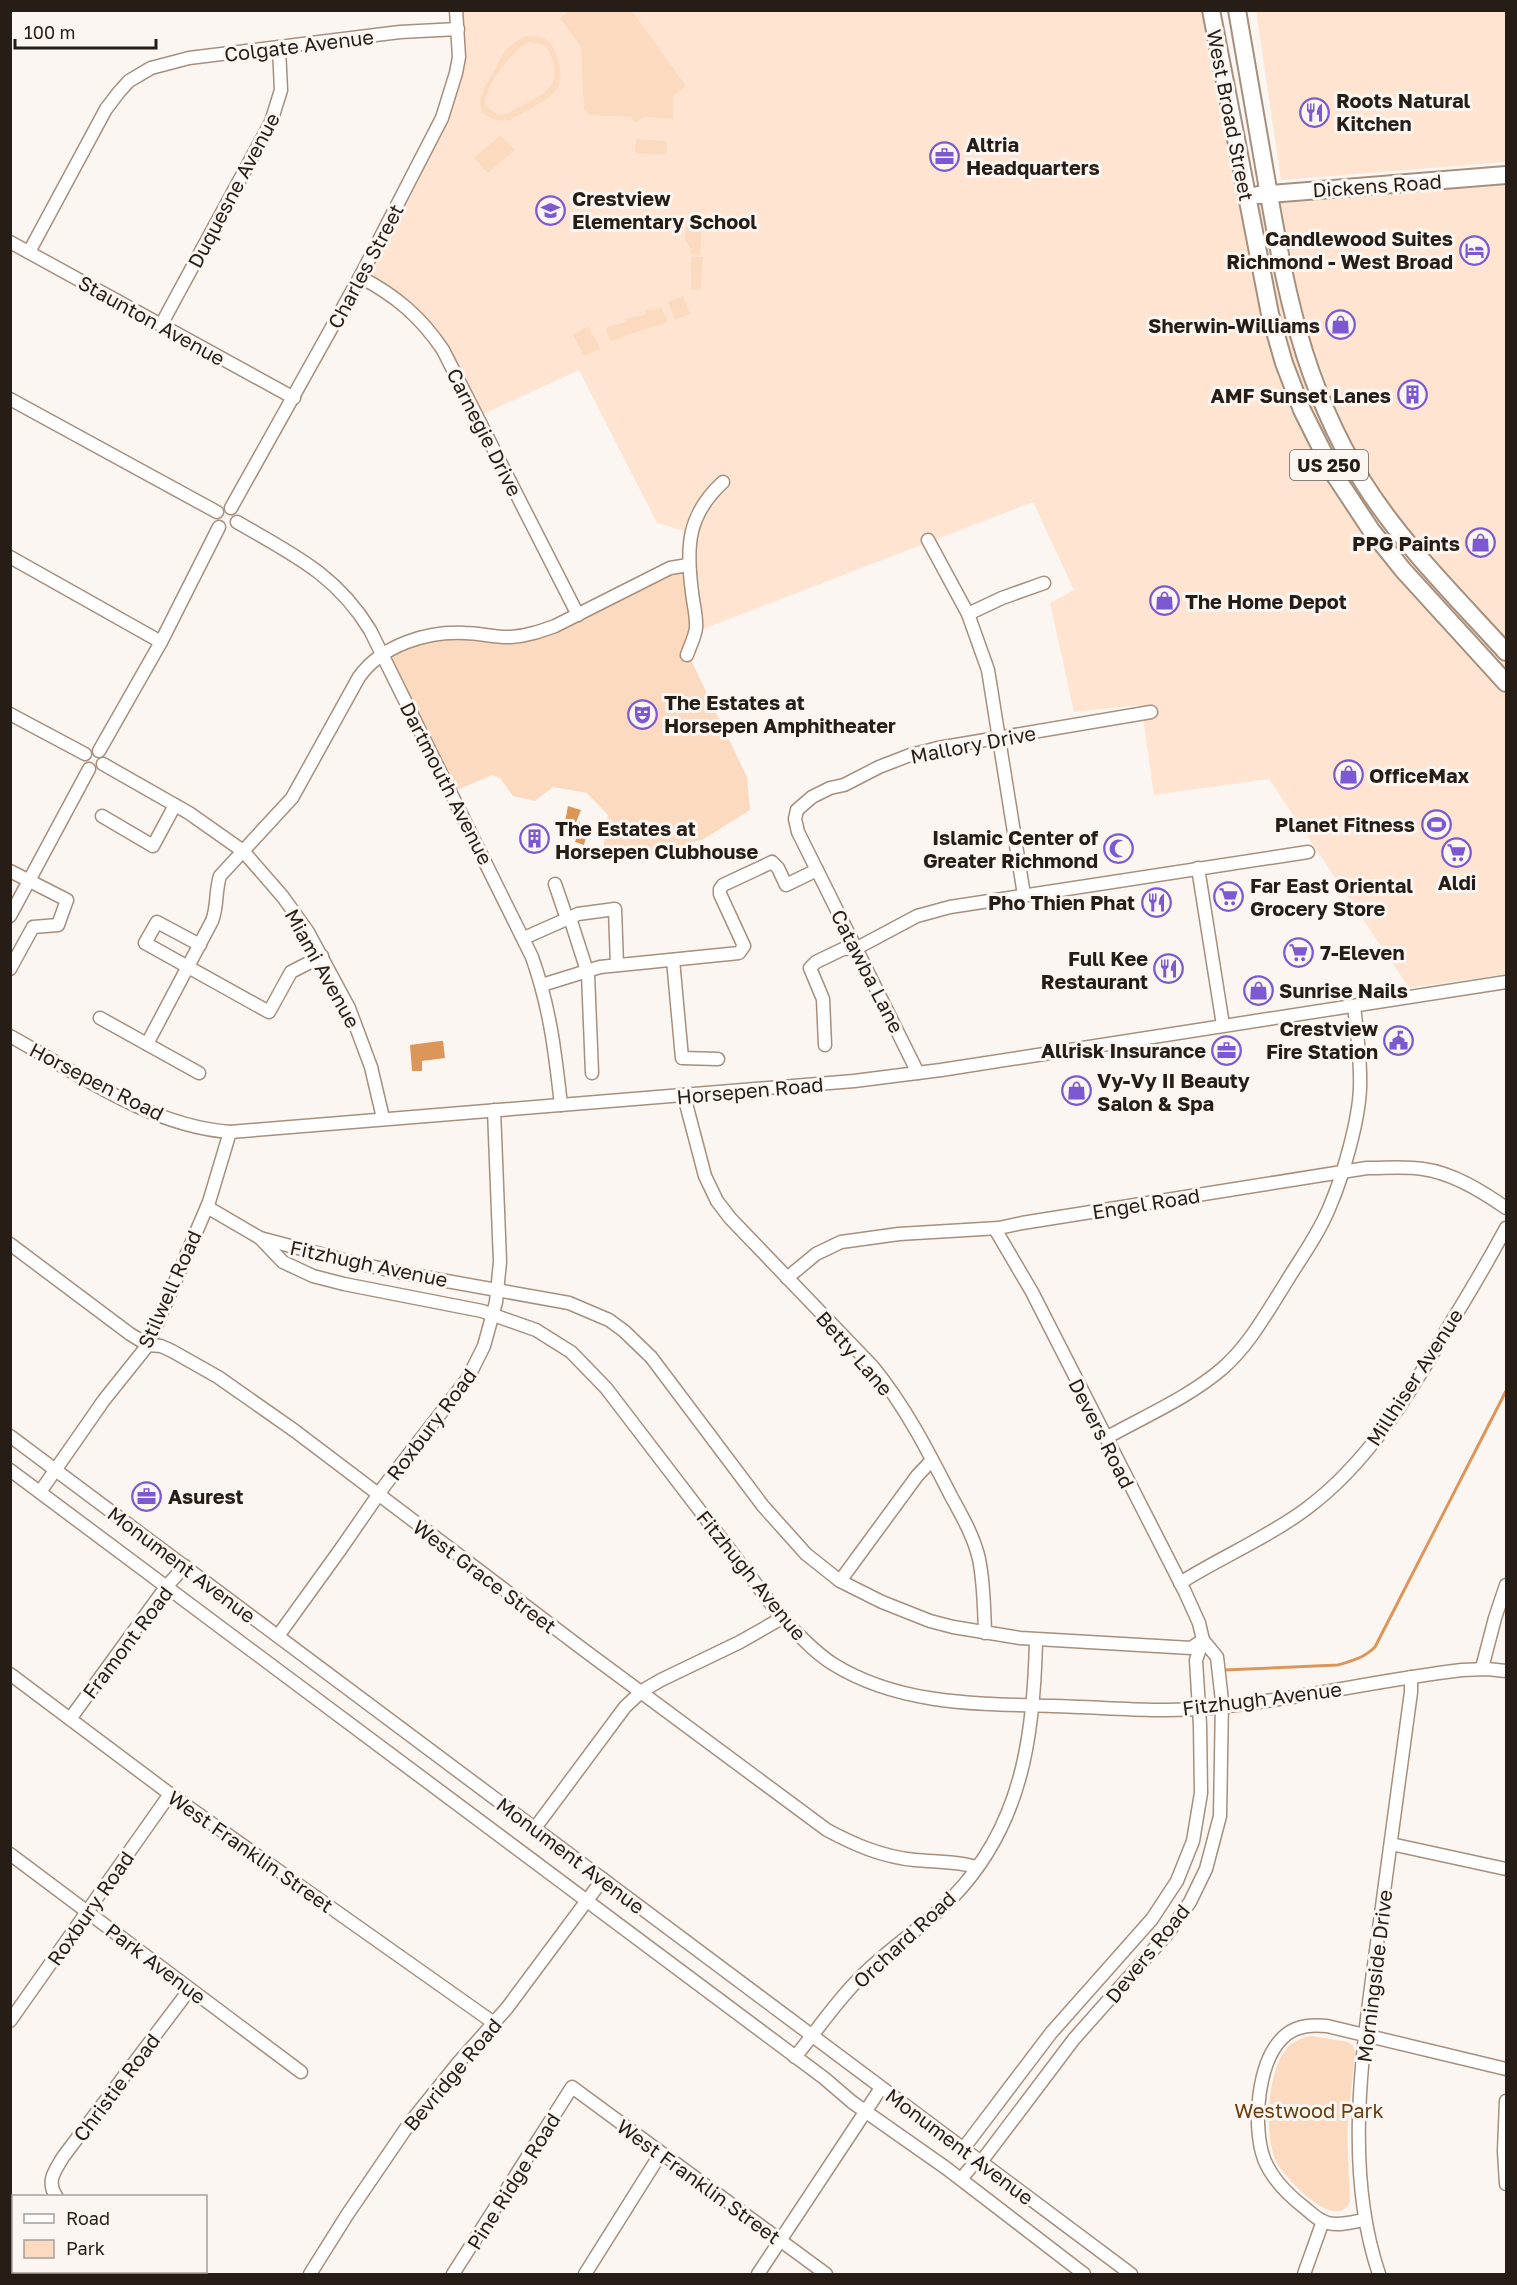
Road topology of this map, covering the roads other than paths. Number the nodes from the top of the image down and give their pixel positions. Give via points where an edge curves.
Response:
1 (456, 10) edge
2 (1211, 10) edge
3 (1237, 10) edge
4 (458, 29) junction
5 (279, 48) junction
6 (1506, 175) edge
7 (1269, 194) junction
8 (1248, 196) junction
9 (10, 242) edge
10 (29, 252) junction
11 (360, 277) junction
12 (161, 325) junction
13 (294, 398) junction
14 (10, 399) edge
15 (723, 482) dead end
16 (231, 508) junction
17 (217, 512) junction
18 (237, 522) junction
19 (219, 527) junction
20 (928, 540) dead end
21 (10, 557) edge
22 (688, 565) junction
23 (1044, 583) dead end
24 (968, 614) junction
25 (578, 615) junction
26 (1474, 617) junction
27 (1459, 632) junction
28 (161, 642) junction
29 (1506, 652) edge
30 (382, 655) junction
31 (687, 655) dead end
32 (1506, 683) edge
33 (1151, 712) dead end
34 (10, 714) edge
35 (999, 737) junction
36 (99, 751) junction
37 (85, 754) junction
38 (104, 764) junction
39 (89, 769) junction
40 (175, 805) junction
41 (102, 816) dead end
42 (243, 851) junction
43 (1308, 852) dead end
44 (1198, 868) junction
45 (817, 870) junction
46 (10, 871) edge
47 (29, 882) junction
48 (555, 884) dead end
49 (1024, 895) junction
50 (10, 916) edge
51 (569, 918) junction
52 (524, 938) junction
53 (200, 945) junction
54 (857, 948) junction
55 (322, 956) junction
56 (673, 960) junction
57 (617, 965) junction
58 (189, 966) junction
59 (10, 969) edge
60 (587, 970) junction
61 (1506, 982) edge
62 (542, 985) junction
63 (1354, 1006) junction
64 (100, 1018) dead end
65 (1223, 1025) junction
66 (10, 1036) edge
67 (147, 1044) junction
68 (825, 1045) dead end
69 (718, 1059) dead end
70 (200, 1073) dead end
71 (592, 1073) dead end
72 (918, 1073) junction
73 (684, 1096) junction
74 (561, 1105) junction
75 (494, 1110) junction
76 (384, 1118) junction
77 (230, 1132) junction
78 (1343, 1172) junction
79 (207, 1207) junction
80 (1506, 1208) edge
81 (995, 1228) junction
82 (1506, 1228) edge
83 (260, 1238) junction
84 (10, 1244) edge
85 (787, 1278) junction
86 (497, 1289) junction
87 (494, 1315) junction
88 (147, 1345) junction
89 (10, 1436) edge
90 (1106, 1438) junction
91 (932, 1460) junction
92 (55, 1469) junction
93 (10, 1470) edge
94 (40, 1492) junction
95 (378, 1495) junction
96 (185, 1566) junction
97 (840, 1581) junction
98 (1180, 1583) junction
99 (1506, 1585) edge
100 (166, 1587) junction
101 (782, 1618) junction
102 (985, 1633) junction
103 (278, 1636) junction
104 (1036, 1640) junction
105 (1203, 1640) junction
106 (1482, 1668) junction
107 (1506, 1671) edge
108 (10, 1674) edge
109 (1411, 1677) junction
110 (642, 1692) junction
111 (1032, 1706) junction
112 (1221, 1707) junction
113 (1199, 1708) junction
114 (70, 1719) junction
115 (170, 1794) junction
116 (535, 1828) junction
117 (1391, 1844) junction
118 (10, 1854) edge
119 (976, 1867) junction
120 (1506, 1869) edge
121 (603, 1879) junction
122 (586, 1901) junction
123 (87, 1912) junction
124 (1095, 1983) junction
125 (189, 1989) junction
126 (1110, 1998) junction
127 (10, 2021) edge
128 (494, 2023) junction
129 (1367, 2034) junction
130 (812, 2036) junction
131 (795, 2057) junction
132 (1506, 2069) edge
133 (301, 2072) dead end
134 (572, 2087) joint
135 (881, 2088) junction
136 (1506, 2101) edge
137 (865, 2111) junction
138 (963, 2149) junction
139 (662, 2153) junction
140 (979, 2161) junction
141 (961, 2179) junction
142 (1506, 2184) edge
143 (54, 2193) edge
144 (1364, 2220) junction
145 (1323, 2221) junction
146 (780, 2241) junction
147 (310, 2274) edge
148 (453, 2274) edge
149 (585, 2274) edge
150 (758, 2274) edge
151 (826, 2274) edge
152 (1084, 2274) edge
153 (1131, 2274) edge
154 (1304, 2274) edge
155 (1379, 2274) edge

1 - 4 street, Charles Street
2 - 8 main road, West Broad Street / US 250
3 - 7 main road, West Broad Street / US 250
4 - 5 street, Colgate Avenue via 410,31
4 - 11 street, Charles Street via 459,57 442,118
5 - 10 street, Colgate Avenue via 172,62 129,81 106,109
5 - 12 street, Duquesne Avenue via 280,90 271,122
6 - 7 main road, Dickens Road
7 - 8 main road, Dickens Road
7 - 26 main road, West Broad Street / US 250 via 1291,313 1331,423 1363,481 1402,538
8 - 27 main road, West Broad Street / US 250 via 1274,331 1310,428 1334,474 1371,530
9 - 10 street, Staunton Avenue
10 - 12 street, Staunton Avenue
11 - 13 street, Charles Street
11 - 25 street, Carnegie Drive via 410,310 443,350
12 - 13 street, Staunton Avenue
13 - 16 street, Charles Street
14 - 17 street
15 - 22 street via 706,499 694,523
16 - 17 street via 222,507
16 - 18 street
17 - 19 street
18 - 19 street via 229,529
18 - 30 street, Dartmouth Avenue via 330,581 360,614
19 - 28 street
20 - 24 street
21 - 28 street
22 - 25 street via 670,568
22 - 31 street via 696,625
23 - 24 street
24 - 35 street via 988,670
25 - 30 street via 522,636 429,636
26 - 27 main road
26 - 29 main road, West Broad Street / US 250
27 - 32 main road, West Broad Street / US 250
28 - 36 street
30 - 42 street via 359,677 292,798
30 - 52 street, Dartmouth Avenue
33 - 35 street, Mallory Drive
34 - 37 street
35 - 45 street, Mallory Drive via 910,755 812,797 797,810 795,819
35 - 49 street
36 - 37 street
36 - 38 street
37 - 39 street
38 - 39 street via 99,769
38 - 40 street, Miami Avenue
39 - 47 street
40 - 41 street via 153,846
40 - 42 street, Miami Avenue
42 - 53 street via 220,876 216,912
42 - 55 street, Miami Avenue via 293,910
43 - 44 street
44 - 49 street
44 - 65 street
45 - 54 street, Catawba Lane
45 - 56 street via 786,885 772,862 723,885 720,894 744,946 734,955
46 - 47 street
47 - 50 street
47 - 59 street via 67,900 58,925 33,927
48 - 51 street
49 - 54 street via 931,911
51 - 52 street
51 - 57 street via 615,909
51 - 60 street
52 - 62 street, Dartmouth Avenue
53 - 58 street
53 - 58 street via 157,922 145,943
54 - 68 street via 843,949 810,968 823,999
54 - 72 street, Catawba Lane
55 - 58 street via 288,975 269,1012
55 - 76 street, Miami Avenue via 361,1035
56 - 57 street
56 - 69 street via 682,1058
57 - 60 street
58 - 67 street
60 - 62 street
60 - 71 street
61 - 63 street, Horsepen Road
62 - 74 street, Dartmouth Avenue via 552,1025
63 - 65 street, Horsepen Road
63 - 78 street via 1360,1090
64 - 67 street
65 - 72 street, Horsepen Road
66 - 77 street, Horsepen Road via 156,1114
67 - 70 street
72 - 73 street, Horsepen Road
73 - 74 street, Horsepen Road
73 - 85 street, Betty Lane via 699,1159 717,1201
74 - 75 street, Horsepen Road
75 - 76 street, Horsepen Road
75 - 86 street, Roxbury Road via 500,1227
76 - 77 street, Horsepen Road
77 - 79 street, Stilwell Road
78 - 80 street, Engel Road via 1367,1168 1425,1169 1458,1180
78 - 81 street, Engel Road
78 - 90 street via 1313,1239 1256,1331 1235,1355 1200,1386
79 - 83 street, Fitzhugh Avenue
79 - 88 street, Stilwell Road
81 - 85 street, Engel Road via 840,1242 816,1254
81 - 90 street, Devers Road
82 - 98 street, Millhiser Avenue via 1403,1402 1344,1475 1286,1522
83 - 86 street, Fitzhugh Avenue via 351,1262
83 - 87 street, Fitzhugh Avenue via 283,1262 314,1275
84 - 88 street, West Grace Street
85 - 91 street, Betty Lane via 887,1384
86 - 87 street, Roxbury Road
86 - 97 street, Fitzhugh Avenue via 569,1303 624,1331 651,1357 786,1533
87 - 95 street, Roxbury Road via 468,1378
87 - 101 street, Fitzhugh Avenue via 555,1340 589,1368
88 - 92 street, Stilwell Road
88 - 95 street, West Grace Street via 161,1346 218,1377
89 - 92 street, Monument Avenue
90 - 98 street, Devers Road
91 - 97 street
91 - 102 street, Betty Lane via 975,1548
92 - 94 street, Stilwell Road
92 - 96 street, Monument Avenue
93 - 94 street, Monument Avenue
94 - 100 street, Monument Avenue
95 - 103 street, Roxbury Road
95 - 110 street, West Grace Street
96 - 100 street, Framont Road
96 - 103 street, Monument Avenue
97 - 102 street, Fitzhugh Avenue via 930,1621
98 - 105 street, Devers Road
99 - 106 street
100 - 114 street, Framont Road
100 - 122 street, Monument Avenue
101 - 110 street
101 - 111 street, Fitzhugh Avenue via 832,1663 875,1684 933,1699
102 - 104 street, Fitzhugh Avenue
103 - 116 street, Monument Avenue
104 - 105 street, Fitzhugh Avenue via 1191,1648
104 - 111 street, Orchard Road
105 - 112 street, Devers Road via 1217,1658
105 - 113 street, Devers Road via 1196,1660
106 - 107 street, Fitzhugh Avenue
106 - 109 street, Fitzhugh Avenue
108 - 114 street, West Franklin Street
109 - 112 street, Fitzhugh Avenue
109 - 117 street, Morningside Drive
110 - 116 street via 625,1707
110 - 119 street, West Grace Street via 809,1818 854,1844 890,1856
111 - 113 street, Fitzhugh Avenue
111 - 119 street, Orchard Road via 1025,1760 1015,1797
112 - 113 street, Fitzhugh Avenue
112 - 126 street, Devers Road via 1220,1816 1206,1869 1190,1902 1168,1933
113 - 124 street, Devers Road via 1201,1793 1186,1860 1152,1919
114 - 115 street, West Franklin Street
115 - 123 street, Roxbury Road
115 - 128 street, West Franklin Street
116 - 121 street, Monument Avenue
117 - 120 street
117 - 129 street, Morningside Drive
118 - 123 street, Park Avenue
119 - 130 street, Orchard Road via 952,1898 856,1982
121 - 122 street, Bevridge Road
121 - 130 street, Monument Avenue
122 - 128 street, Bevridge Road
122 - 131 street, Monument Avenue
123 - 125 street, Park Avenue
123 - 127 street, Roxbury Road
124 - 126 street
124 - 138 street, Devers Road via 1051,2033
125 - 133 street, Park Avenue
125 - 143 street, Christie Road via 63,2157 51,2176
126 - 140 street, Devers Road
128 - 147 street, Bevridge Road via 409,2124
129 - 132 street
129 - 144 street, Morningside Drive via 1358,2135
129 - 145 street via 1316,2025 1299,2028 1275,2048 1264,2072 1258,2122 1263,2157 1285,2191
130 - 131 street, Orchard Road
130 - 135 street, Monument Avenue
131 - 137 street, Monument Avenue
134 - 139 street, West Franklin Street
134 - 148 street, Pine Ridge Road
135 - 137 street
135 - 138 street, Monument Avenue
136 - 142 street
137 - 141 street, Monument Avenue
137 - 146 street
138 - 140 street, Monument Avenue
139 - 146 street, West Franklin Street
139 - 149 street
140 - 141 street, Devers Road
140 - 153 street, Monument Avenue
141 - 152 street, Monument Avenue
144 - 145 street via 1341,2224
144 - 155 street, Morningside Drive
145 - 154 street
146 - 150 street
146 - 151 street, West Franklin Street

